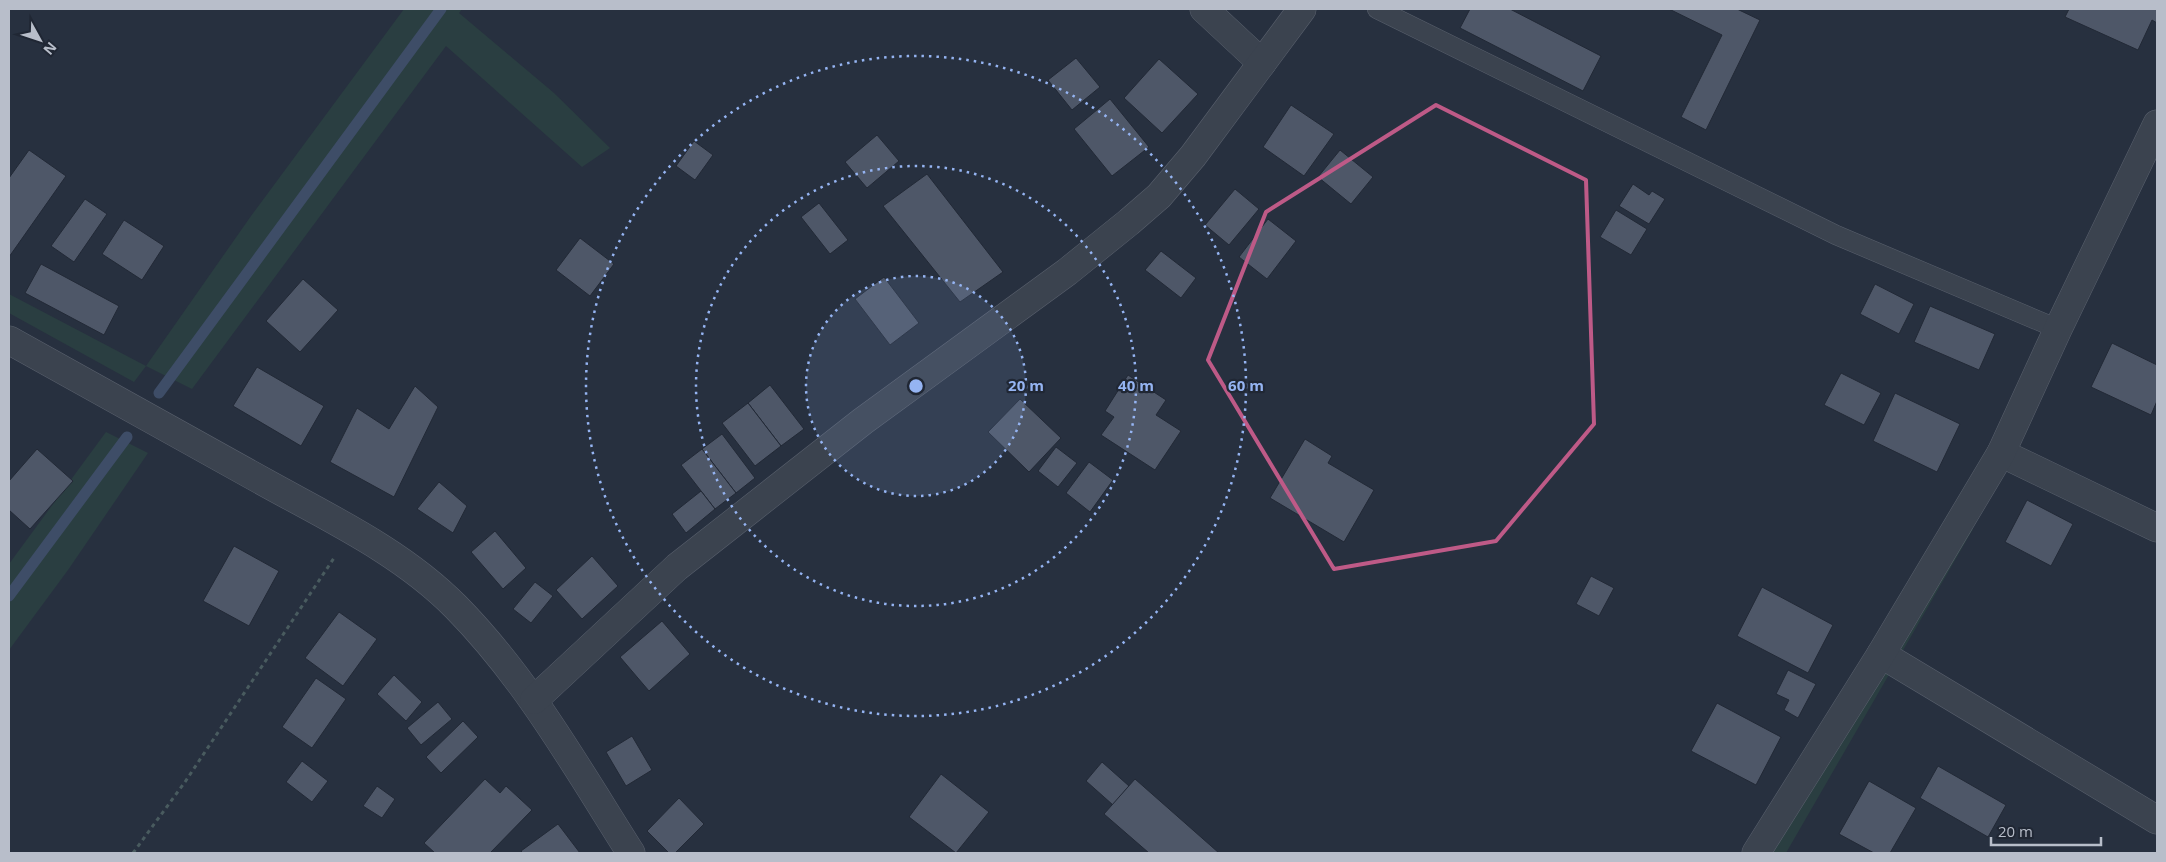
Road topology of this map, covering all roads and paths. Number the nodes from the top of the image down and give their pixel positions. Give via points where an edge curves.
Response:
1 (1204, 9) edge
2 (1302, 9) edge
3 (1377, 9) edge
4 (1262, 63) junction
5 (2157, 124) edge
6 (2058, 328) junction
7 (9, 340) edge
8 (2001, 453) junction
9 (2157, 528) edge
10 (352, 531) junction
11 (1882, 654) junction
12 (534, 700) junction
13 (2157, 820) edge
14 (133, 853) edge
15 (631, 853) edge
16 (1756, 853) edge

1 - 4 street
2 - 4 street
3 - 6 lane via 1836,235
4 - 12 street via 1159,196 1067,272 863,421 677,567
5 - 6 street
6 - 8 street
7 - 10 street
8 - 9 street
8 - 11 street
10 - 12 street via 409,567 455,607
10 - 14 path via 185,782
11 - 13 street
11 - 16 street
12 - 15 street

